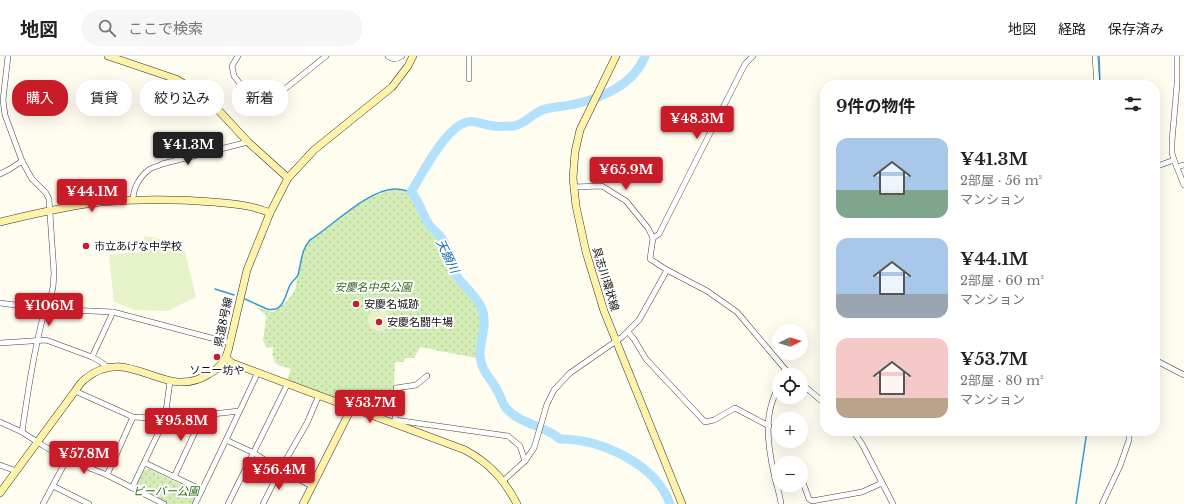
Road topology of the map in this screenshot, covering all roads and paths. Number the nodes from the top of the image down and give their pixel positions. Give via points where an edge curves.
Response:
1 (8, 56) edge
2 (108, 56) edge
3 (238, 56) edge
4 (326, 56) edge
5 (388, 56) edge
6 (402, 56) edge
7 (413, 56) edge
8 (469, 56) edge
9 (616, 56) edge
10 (753, 56) edge
11 (1095, 56) edge
12 (1177, 56) edge
13 (469, 79) dead end
14 (1097, 80) edge
15 (3, 115) edge
16 (248, 142) junction
17 (1174, 160) junction
18 (22, 161) junction
19 (1160, 165) edge
20 (1184, 165) edge
21 (1177, 167) junction
22 (0, 174) edge
23 (288, 178) junction
24 (1184, 185) edge
25 (573, 187) junction
26 (133, 200) junction
27 (50, 211) junction
28 (270, 213) junction
29 (0, 222) edge
30 (653, 238) junction
31 (667, 270) junction
32 (0, 303) edge
33 (46, 309) junction
34 (113, 312) junction
35 (628, 332) junction
36 (37, 340) junction
37 (616, 341) junction
38 (0, 343) edge
39 (230, 343) junction
40 (92, 357) junction
41 (226, 358) junction
42 (1160, 363) edge
43 (107, 367) junction
44 (784, 368) edge
45 (258, 372) junction
46 (1184, 375) edge
47 (427, 376) dead end
48 (170, 381) junction
49 (288, 384) junction
50 (808, 389) edge
51 (75, 391) junction
52 (319, 395) junction
53 (820, 400) edge
54 (772, 403) edge
55 (352, 407) junction
56 (239, 411) junction
57 (203, 415) junction
58 (133, 417) junction
59 (165, 419) junction
60 (0, 422) edge
61 (395, 422) junction
62 (769, 426) junction
63 (22, 432) junction
64 (856, 436) edge
65 (1129, 436) edge
66 (226, 440) junction
67 (38, 442) junction
68 (254, 453) junction
69 (67, 459) junction
70 (772, 459) edge
71 (526, 461) junction
72 (145, 463) junction
73 (0, 465) edge
74 (280, 470) junction
75 (16, 471) junction
76 (107, 475) junction
77 (174, 477) junction
78 (503, 481) junction
79 (882, 483) junction
80 (53, 486) junction
81 (312, 486) junction
82 (132, 488) junction
83 (202, 490) junction
84 (780, 492) edge
85 (806, 492) edge
86 (0, 493) edge
87 (82, 502) edge
88 (162, 503) edge
89 (43, 504) edge
90 (89, 504) edge
91 (194, 504) edge
92 (228, 504) edge
93 (263, 504) edge
94 (303, 504) edge
95 (517, 504) edge
96 (682, 504) edge
97 (781, 504) edge
98 (893, 504) edge
99 (1102, 504) edge

1 - 15 street
2 - 16 main road via 176,79 195,90 209,100
3 - 4 street via 232,66 234,76 260,109
5 - 6 street via 396,59
7 - 23 main road, 県道8号線 via 392,87 314,150
8 - 13 street
9 - 25 main road, 具志川環状線 via 580,130 575,152
10 - 30 street via 744,64 659,234
11 - 14 street
12 - 17 street via 1172,141
15 - 18 street
16 - 23 main road
16 - 26 street via 150,169 135,186
17 - 19 street
17 - 21 street
18 - 22 street
18 - 27 street via 32,179 46,193
20 - 21 street
21 - 24 street
23 - 28 main road, 県道8号線
25 - 30 street via 602,186 626,201
25 - 37 main road, 具志川環状線 via 586,252
26 - 27 main road via 100,202
26 - 28 main road via 231,204 258,208
27 - 29 main road
27 - 33 street via 54,273 53,287
28 - 39 main road, 県道8号線 via 247,270
30 - 31 street via 650,259
31 - 35 street via 639,320
31 - 44 street via 707,291 737,312
32 - 33 street
33 - 34 street
33 - 36 street
34 - 39 street
34 - 40 street
35 - 37 street
35 - 62 street via 646,359 705,422 735,408
36 - 38 street
36 - 40 street via 46,340
36 - 63 street
37 - 71 street via 570,373 554,390 547,404 536,444
37 - 96 main road, 具志川環状線
39 - 41 main road, 県道8号線
40 - 43 street
41 - 45 main road via 232,363
41 - 48 main road, 県道8号線 via 215,371 203,379 187,383
42 - 46 street
43 - 48 main road, 県道8号線 via 128,368
43 - 51 main road, 県道8号線 via 84,380
45 - 49 main road
45 - 56 street
47 - 61 street via 416,385 396,388
48 - 59 street
49 - 52 main road
49 - 68 street
50 - 53 street
51 - 58 street
51 - 67 main road, 県道8号線
52 - 55 main road
52 - 74 street via 307,423
54 - 62 street
55 - 61 main road
55 - 81 main road
56 - 57 street
56 - 66 street
57 - 59 street
57 - 77 street
58 - 59 street
58 - 76 street
59 - 72 street
60 - 63 street
61 - 71 street via 508,436 520,446
61 - 78 main road via 465,450 480,459
62 - 70 street
63 - 67 street
64 - 79 street
65 - 99 street via 1120,466
66 - 68 street
66 - 83 street
67 - 69 street
67 - 75 main road, 県道8号線
68 - 74 street
68 - 92 street
69 - 76 street
69 - 80 street
71 - 78 street
72 - 77 street
72 - 82 street
73 - 75 street
74 - 81 street
74 - 93 street
75 - 86 main road, 県道8号線
76 - 82 street
77 - 83 street
78 - 95 main road
79 - 85 street via 862,492 812,501
79 - 98 street
80 - 87 street
80 - 89 street
81 - 94 main road
82 - 88 street
83 - 91 street
84 - 97 street
87 - 90 street

